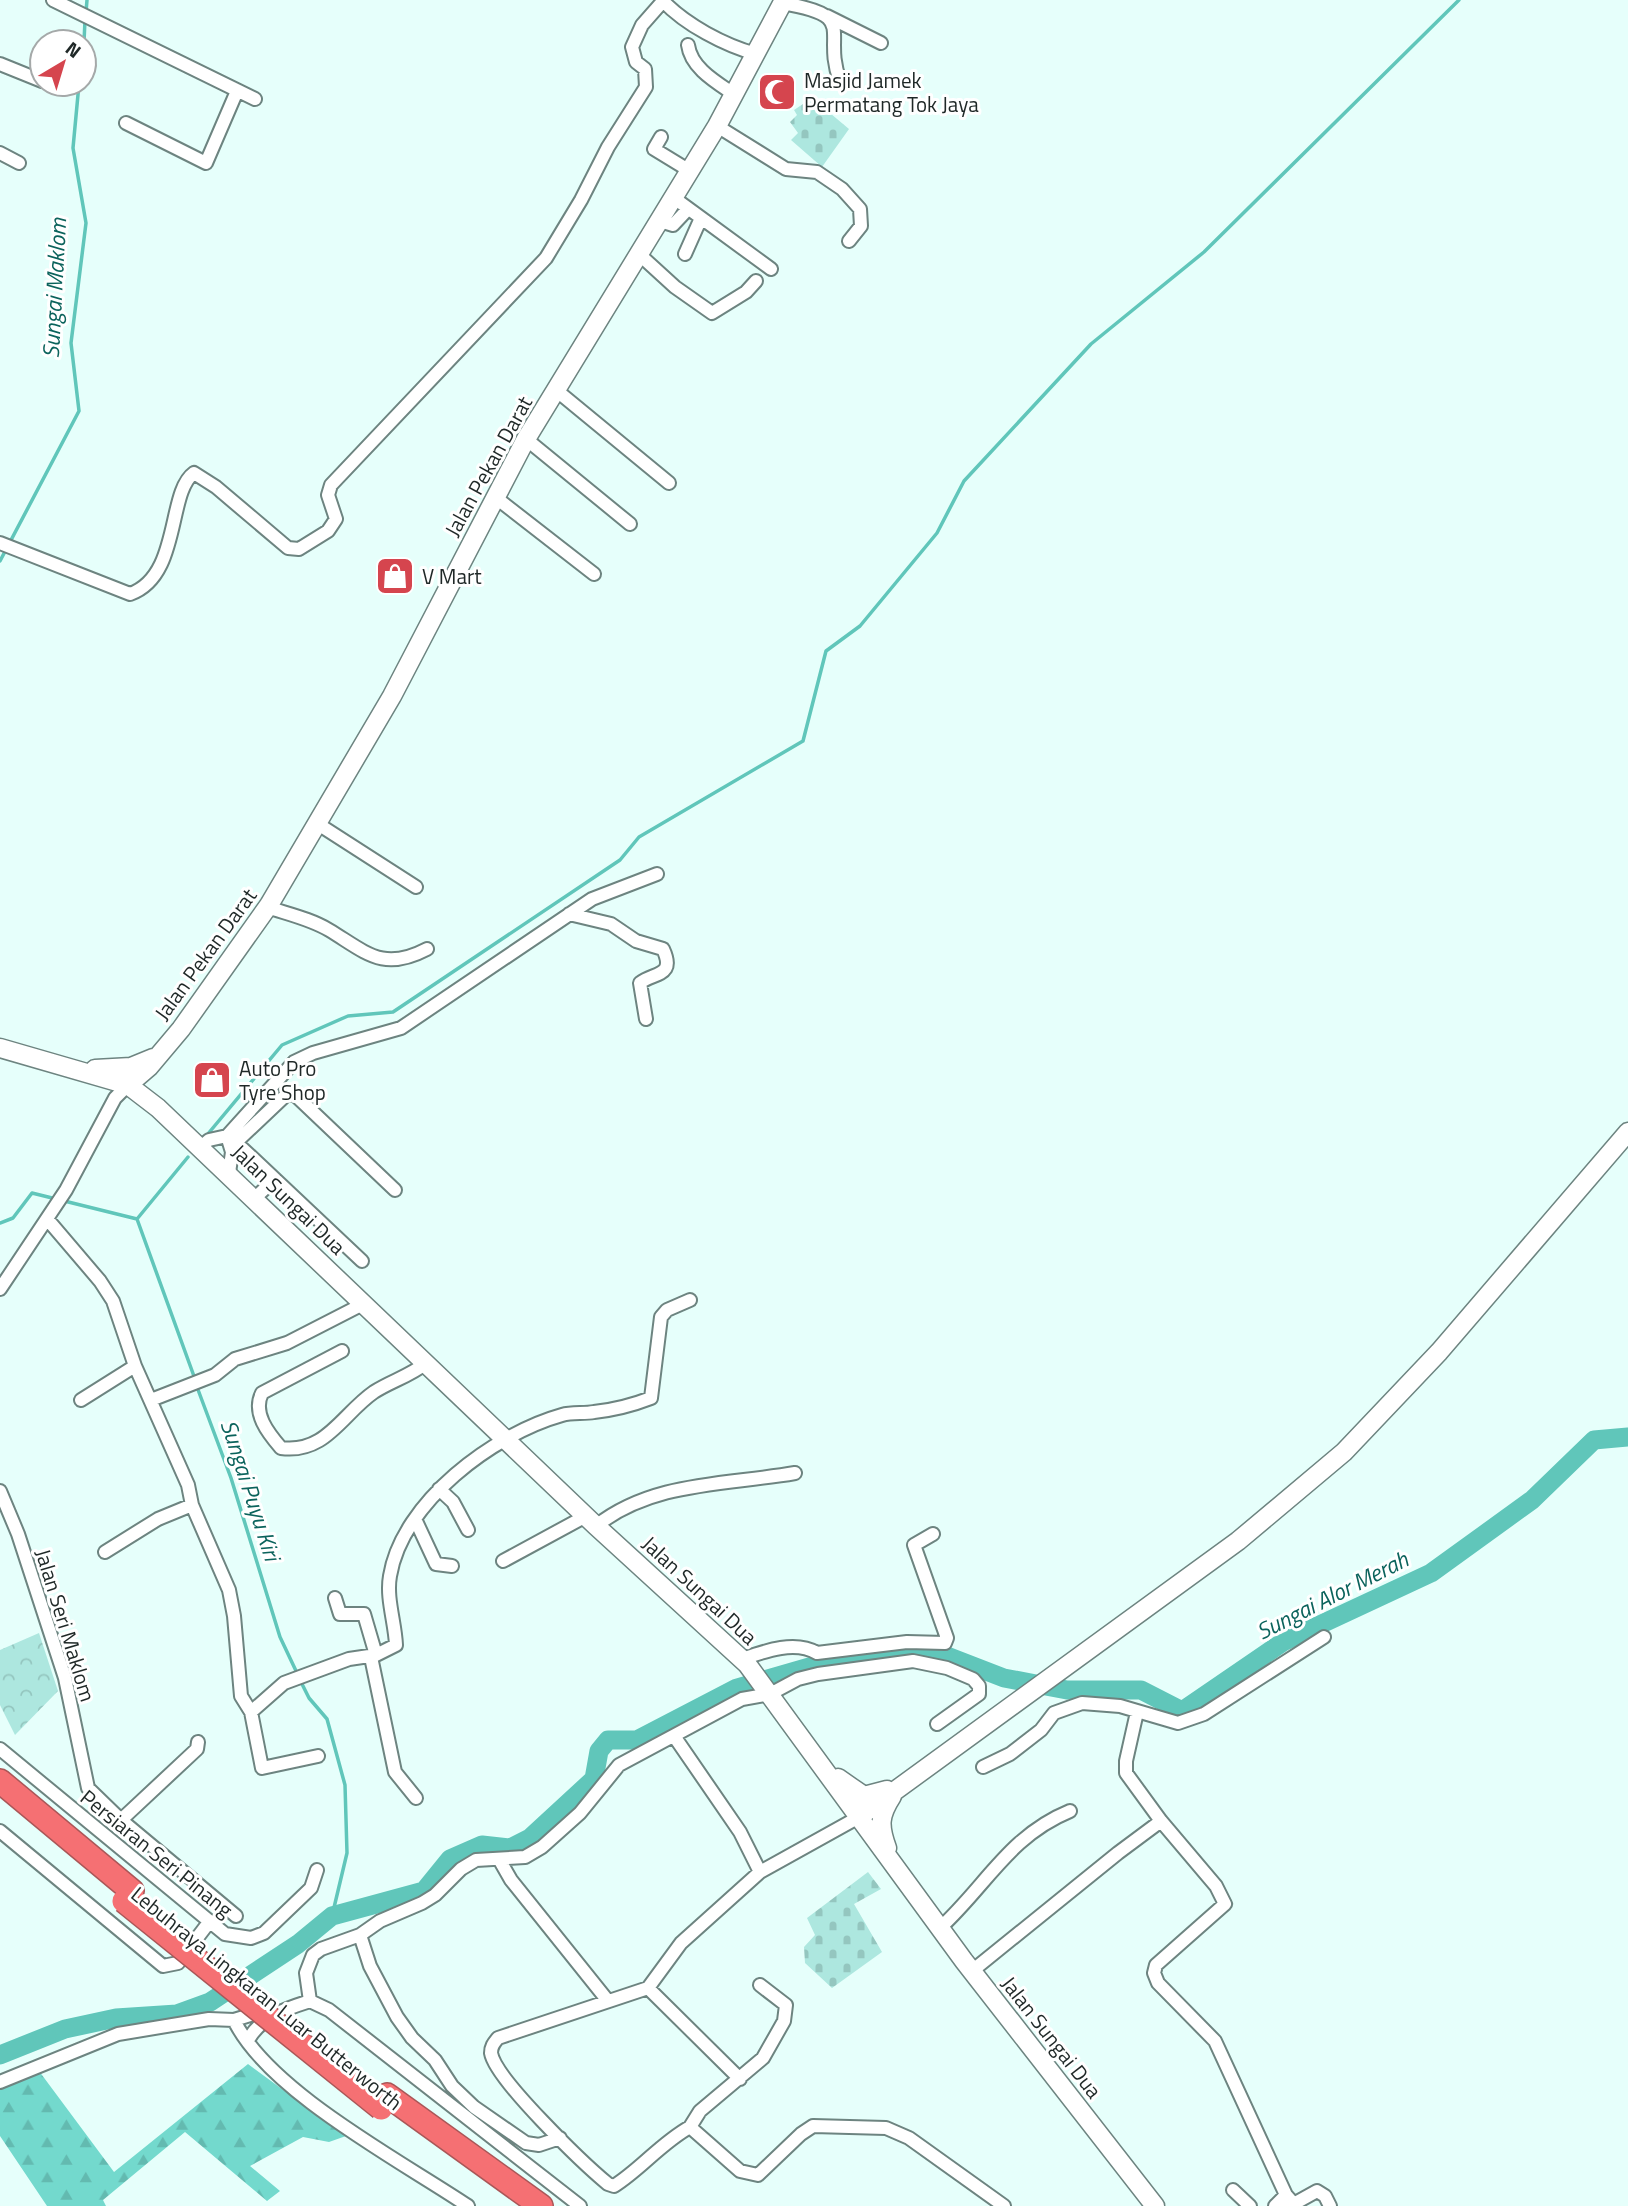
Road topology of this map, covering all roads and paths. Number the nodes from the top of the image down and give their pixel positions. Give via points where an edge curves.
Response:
1 (53, 0) edge
2 (664, 0) edge
3 (783, 1) edge
4 (827, 16) junction
5 (881, 43) dead end
6 (688, 45) dead end
7 (755, 54) junction
8 (0, 64) edge
9 (28, 75) edge
10 (840, 81) dead end
11 (237, 91) junction
12 (734, 94) junction
13 (255, 99) dead end
14 (126, 123) dead end
15 (717, 126) junction
16 (661, 137) dead end
17 (0, 153) edge
18 (19, 163) dead end
19 (690, 171) junction
20 (681, 204) junction
21 (701, 218) junction
22 (849, 241) dead end
23 (685, 254) dead end
24 (640, 255) junction
25 (771, 269) dead end
26 (756, 281) dead end
27 (555, 390) junction
28 (526, 439) junction
29 (668, 483) dead end
30 (495, 497) junction
31 (630, 524) dead end
32 (0, 542) edge
33 (594, 574) dead end
34 (318, 824) junction
35 (657, 874) dead end
36 (416, 887) dead end
37 (267, 907) junction
38 (569, 914) junction
39 (428, 949) dead end
40 (646, 1019) dead end
41 (0, 1048) edge
42 (154, 1061) junction
43 (64, 1064) junction
44 (128, 1085) junction
45 (158, 1108) junction
46 (1628, 1132) edge
47 (230, 1141) junction
48 (201, 1147) junction
49 (229, 1173) junction
50 (275, 1180) junction
51 (395, 1190) dead end
52 (256, 1198) junction
53 (50, 1217) junction
54 (362, 1261) dead end
55 (0, 1290) edge
56 (690, 1300) dead end
57 (365, 1303) junction
58 (342, 1351) dead end
59 (426, 1363) junction
60 (135, 1366) junction
61 (81, 1400) dead end
62 (151, 1400) junction
63 (508, 1440) junction
64 (796, 1473) dead end
65 (439, 1489) junction
66 (0, 1491) edge
67 (192, 1505) junction
68 (415, 1519) junction
69 (591, 1521) junction
70 (468, 1530) dead end
71 (933, 1534) dead end
72 (105, 1552) dead end
73 (503, 1561) dead end
74 (452, 1566) dead end
75 (335, 1598) dead end
76 (1324, 1637) dead end
77 (373, 1656) junction
78 (744, 1662) junction
79 (769, 1691) junction
80 (251, 1712) junction
81 (1137, 1712) junction
82 (937, 1724) dead end
83 (674, 1735) junction
84 (198, 1742) dead end
85 (0, 1749) edge
86 (318, 1756) dead end
87 (820, 1763) junction
88 (983, 1767) dead end
89 (0, 1781) edge
90 (897, 1787) junction
91 (416, 1798) dead end
92 (0, 1800) edge
93 (1070, 1811) dead end
94 (859, 1816) junction
95 (121, 1820) junction
96 (1161, 1822) junction
97 (0, 1831) edge
98 (499, 1859) junction
99 (890, 1860) junction
100 (317, 1870) dead end
101 (760, 1872) junction
102 (128, 1896) junction
103 (236, 1916) dead end
104 (210, 1921) junction
105 (940, 1928) junction
106 (360, 1935) junction
107 (972, 1971) junction
108 (760, 1985) dead end
109 (648, 1988) junction
110 (310, 2001) junction
111 (608, 2001) junction
112 (273, 2013) junction
113 (234, 2020) junction
114 (248, 2040) junction
115 (740, 2079) junction
116 (0, 2082) edge
117 (384, 2102) junction
118 (690, 2127) junction
119 (560, 2138) junction
120 (1233, 2190) dead end
121 (1290, 2202) edge
122 (468, 2206) edge
123 (517, 2206) edge
124 (541, 2206) edge
125 (580, 2206) edge
126 (1004, 2206) edge
127 (1155, 2206) edge
128 (1250, 2206) edge
129 (1275, 2206) edge
130 (1330, 2206) edge

1 - 11 street
2 - 7 street via 679,16 731,46
2 - 32 street via 642,25 632,47 636,62 645,69 646,87 559,237 527,280 331,485 328,495 336,519 328,531 299,549 288,548 194,473 184,488 162,562 139,591 121,593
3 - 4 street via 815,8
3 - 7 main road, Jalan Pekan Darat
4 - 5 street
4 - 10 street via 836,31 834,65
6 - 12 street via 689,55 708,76
7 - 12 main road, Jalan Pekan Darat
8 - 9 street
11 - 13 street
11 - 14 street via 206,163
12 - 15 main road, Jalan Pekan Darat
15 - 19 main road, Jalan Pekan Darat
15 - 22 street via 786,169 817,172 852,198 860,209 862,226
16 - 19 street via 654,149
17 - 18 street
19 - 20 main road, Jalan Pekan Darat
20 - 21 street
20 - 24 main road, Jalan Pekan Darat via 660,221
21 - 23 street
21 - 25 street
24 - 26 street via 712,313
24 - 27 main road, Jalan Pekan Darat
27 - 28 main road, Jalan Pekan Darat
27 - 29 street
28 - 30 main road, Jalan Pekan Darat
28 - 31 street
30 - 33 street
30 - 34 main road, Jalan Pekan Darat via 392,696
34 - 36 street
34 - 37 main road, Jalan Pekan Darat
35 - 38 street via 592,899
37 - 39 street via 313,922 370,956 396,961
37 - 42 main road, Jalan Pekan Darat
38 - 40 street via 611,924 636,941 663,949 665,969 640,984
38 - 47 street via 409,1024 294,1062
41 - 43 main road
42 - 43 main road via 102,1070
42 - 44 main road, Jalan Pekan Darat
42 - 45 main road via 153,1095
43 - 44 main road, Jalan Sungai Dua
44 - 45 main road, Jalan Sungai Dua
44 - 53 street via 115,1098
45 - 48 main road, Jalan Sungai Dua
46 - 90 main road via 1439,1352 1345,1452 1238,1541
47 - 48 street via 209,1140
47 - 49 street
47 - 50 street
47 - 51 street via 286,1095 294,1094
48 - 49 main road, Jalan Sungai Dua
49 - 52 main road, Jalan Sungai Dua
50 - 52 street
50 - 54 street
52 - 57 main road, Jalan Sungai Dua
53 - 55 street
53 - 60 street via 113,1301
56 - 63 street via 662,1317 651,1398 593,1413 564,1414
57 - 59 main road, Jalan Sungai Dua
57 - 62 street via 287,1343 235,1359 206,1378
58 - 59 street via 262,1393 258,1401 266,1432 281,1448 315,1444 377,1390 412,1375
59 - 63 main road, Jalan Sungai Dua
60 - 61 street
60 - 62 street
62 - 67 street via 188,1485
63 - 65 street via 479,1456
63 - 69 main road, Jalan Sungai Dua
64 - 69 street via 673,1489
65 - 68 street
65 - 70 street via 453,1502
66 - 95 street, Jalan Seri Maklom via 65,1678 88,1788
67 - 72 street via 158,1519
67 - 80 street via 229,1590 241,1696
68 - 74 street via 436,1564
68 - 77 street via 401,1538 390,1576 396,1644
69 - 73 street
69 - 78 main road, Jalan Sungai Dua
71 - 78 street via 914,1545 945,1643 907,1642 817,1653 806,1646 768,1650
75 - 77 street via 340,1614 364,1614
76 - 81 street via 1204,1714 1183,1722
77 - 80 street via 349,1659 284,1683
77 - 91 street via 395,1772
78 - 79 main road, Jalan Sungai Dua
79 - 82 street via 817,1674 930,1662 973,1679 979,1686 979,1694
79 - 83 street via 742,1699
79 - 87 main road, Jalan Sungai Dua
80 - 86 street via 262,1768
81 - 88 street via 1096,1701 1054,1713 1041,1730 1010,1754
81 - 96 street via 1126,1773
83 - 98 street via 612,1771 580,1813 542,1847 525,1857
83 - 101 street via 740,1832
84 - 95 street via 197,1749
85 - 104 street, Persiaran Seri Pinang
87 - 90 main road via 864,1796
87 - 94 main road, Jalan Sungai Dua
89 - 102 highway, Lebuhraya Lingkaran Luar Butterworth
90 - 94 main road
90 - 99 main road via 880,1813
92 - 102 highway, Lebuhraya Lingkaran Luar Butterworth
93 - 105 street via 1048,1820 994,1865 971,1900
94 - 99 main road, Jalan Sungai Dua
94 - 101 street
95 - 103 street, Jalan Seri Maklom
96 - 107 street
96 - 121 street via 1216,1886 1225,1904 1156,1965 1154,1973 1158,1983 1215,2042
97 - 104 street via 163,1966 178,1963
98 - 106 street via 476,1860 435,1895
98 - 111 street
99 - 105 main road, Jalan Sungai Dua
100 - 104 street, Persiaran Seri Pinang via 311,1888 264,1933 251,1938 232,1936
101 - 109 street via 681,1942
102 - 117 highway, Lebuhraya Lingkaran Luar Butterworth
105 - 107 main road, Jalan Sungai Dua
106 - 110 street via 313,1955 306,1973
106 - 119 street via 370,1966 397,2017 452,2085 474,2107 526,2143 539,2146
107 - 127 main road, Jalan Sungai Dua
108 - 115 street via 786,2005 787,2013 763,2058
109 - 111 street
109 - 115 street
110 - 112 street
110 - 125 street via 356,2030
111 - 119 street via 510,2033 492,2044 491,2054 501,2073
112 - 113 street via 256,2012
112 - 114 street
113 - 114 street
113 - 116 street via 209,2019 118,2034
114 - 122 street via 265,2065 341,2123
115 - 118 street via 700,2111
117 - 123 highway, Lebuhraya Lingkaran Luar Butterworth
117 - 124 highway, Lebuhraya Lingkaran Luar Butterworth
118 - 119 street via 614,2186
118 - 126 street via 750,2175 758,2175 813,2126 886,2128 909,2138
120 - 128 street
121 - 129 street
121 - 130 street via 1317,2191

